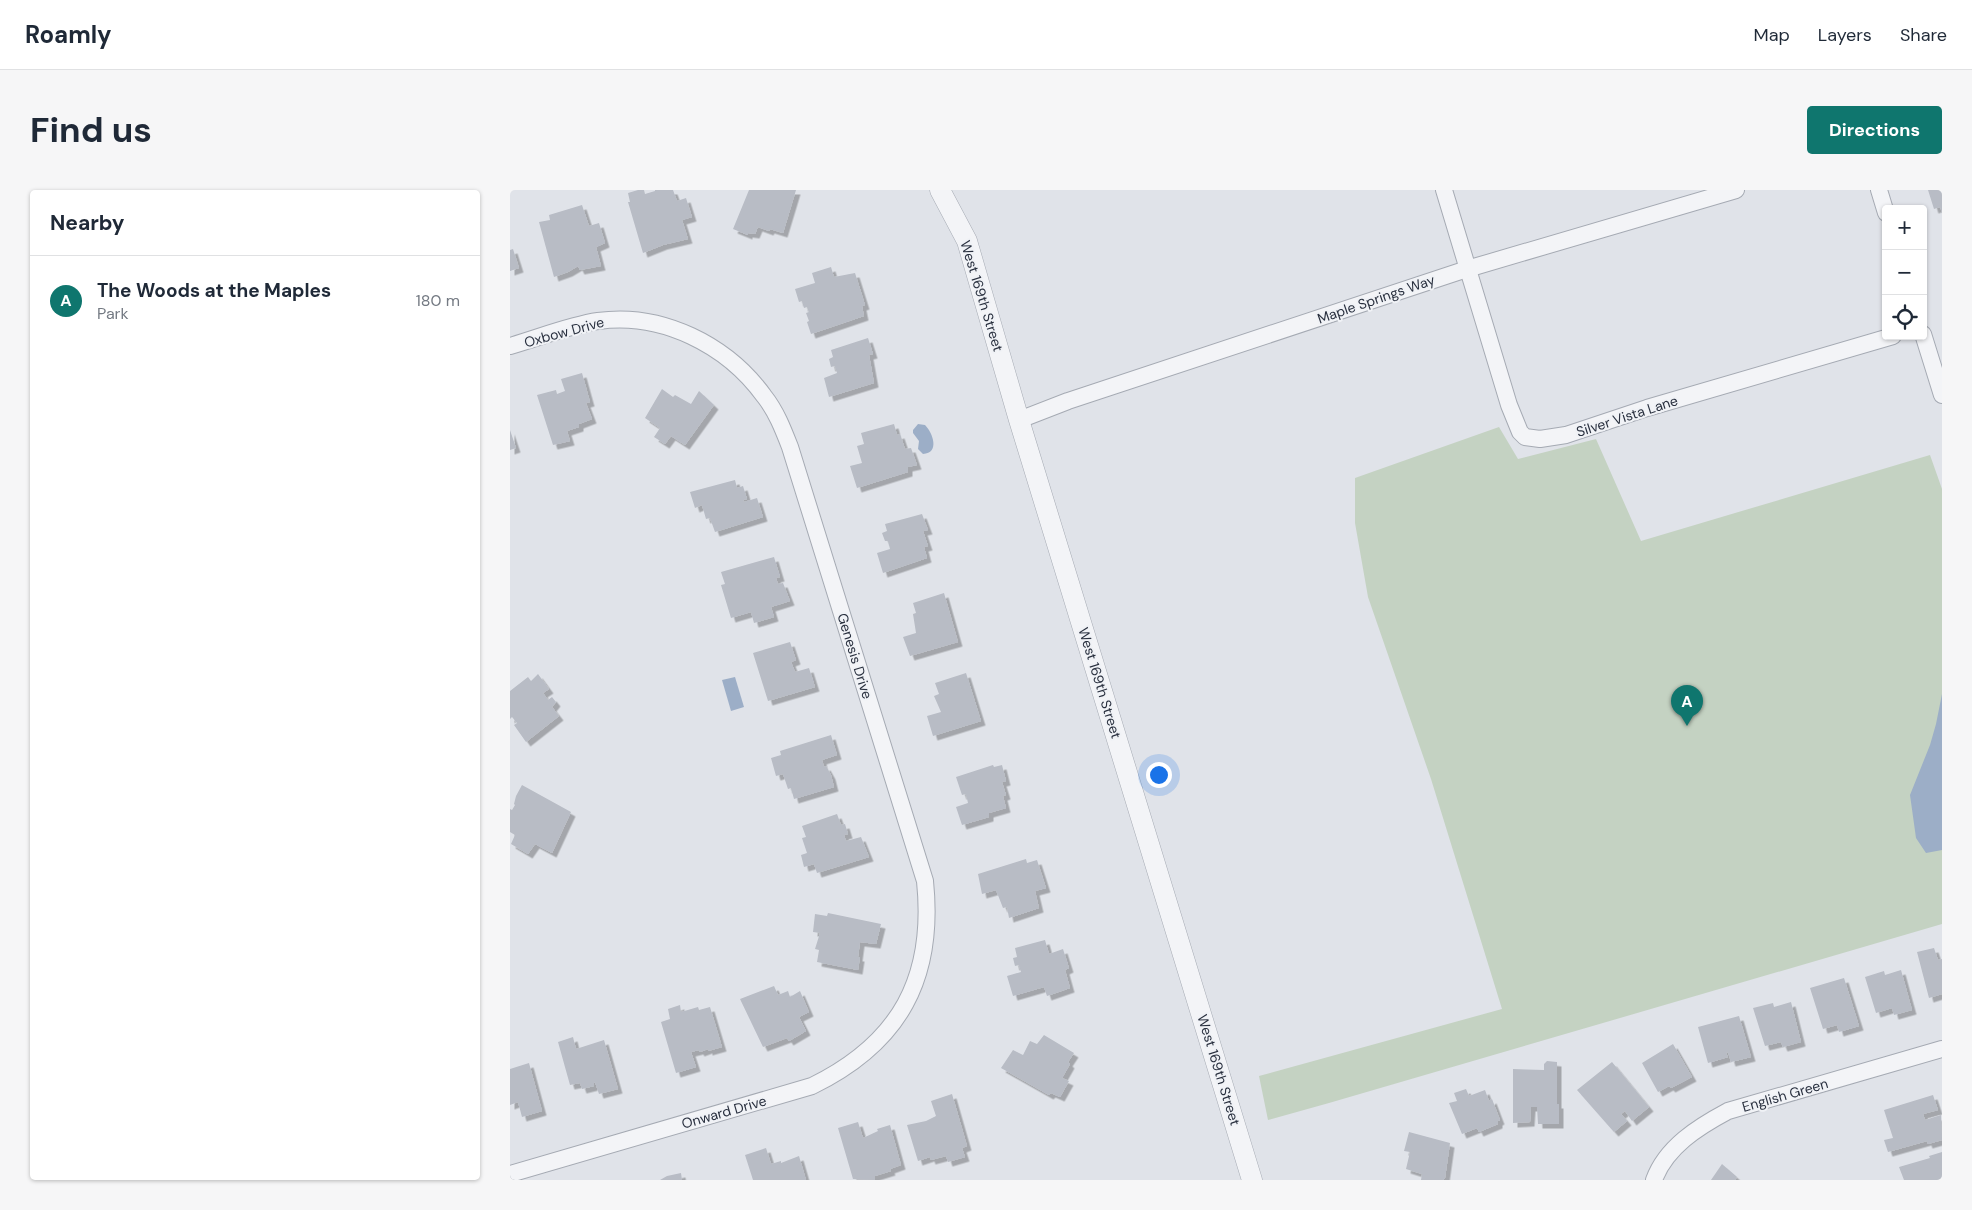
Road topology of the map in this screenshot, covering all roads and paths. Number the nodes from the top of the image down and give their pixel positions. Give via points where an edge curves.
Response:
1 (940, 190) edge
2 (1444, 190) edge
3 (1736, 190) edge
4 (1878, 190) edge
5 (1883, 205) edge
6 (1468, 273) junction
7 (1882, 339) edge
8 (1925, 340) edge
9 (704, 341) joint
10 (510, 346) edge
11 (1942, 395) edge
12 (1019, 420) junction
13 (907, 1001) joint
14 (1942, 1050) edge
15 (510, 1174) edge
16 (1252, 1180) edge
17 (1654, 1180) edge

1 - 12 street, West 169th Street via 967,241
2 - 6 street
3 - 6 street, Maple Springs Way
4 - 5 street
6 - 7 street, Silver Vista Lane via 1520,432 1525,437 1540,440 1566,435
6 - 12 street, Maple Springs Way via 1068,401
8 - 11 street
9 - 10 street, Oxbow Drive via 664,326 615,319 585,324
9 - 13 street, Genesis Drive via 733,362 764,395 788,441 925,880 928,910 925,943 918,975
12 - 16 street, West 169th Street
13 - 15 street, Onward Drive via 877,1043 836,1075 812,1086
14 - 17 street, English Green via 1728,1111 1701,1125 1676,1146

